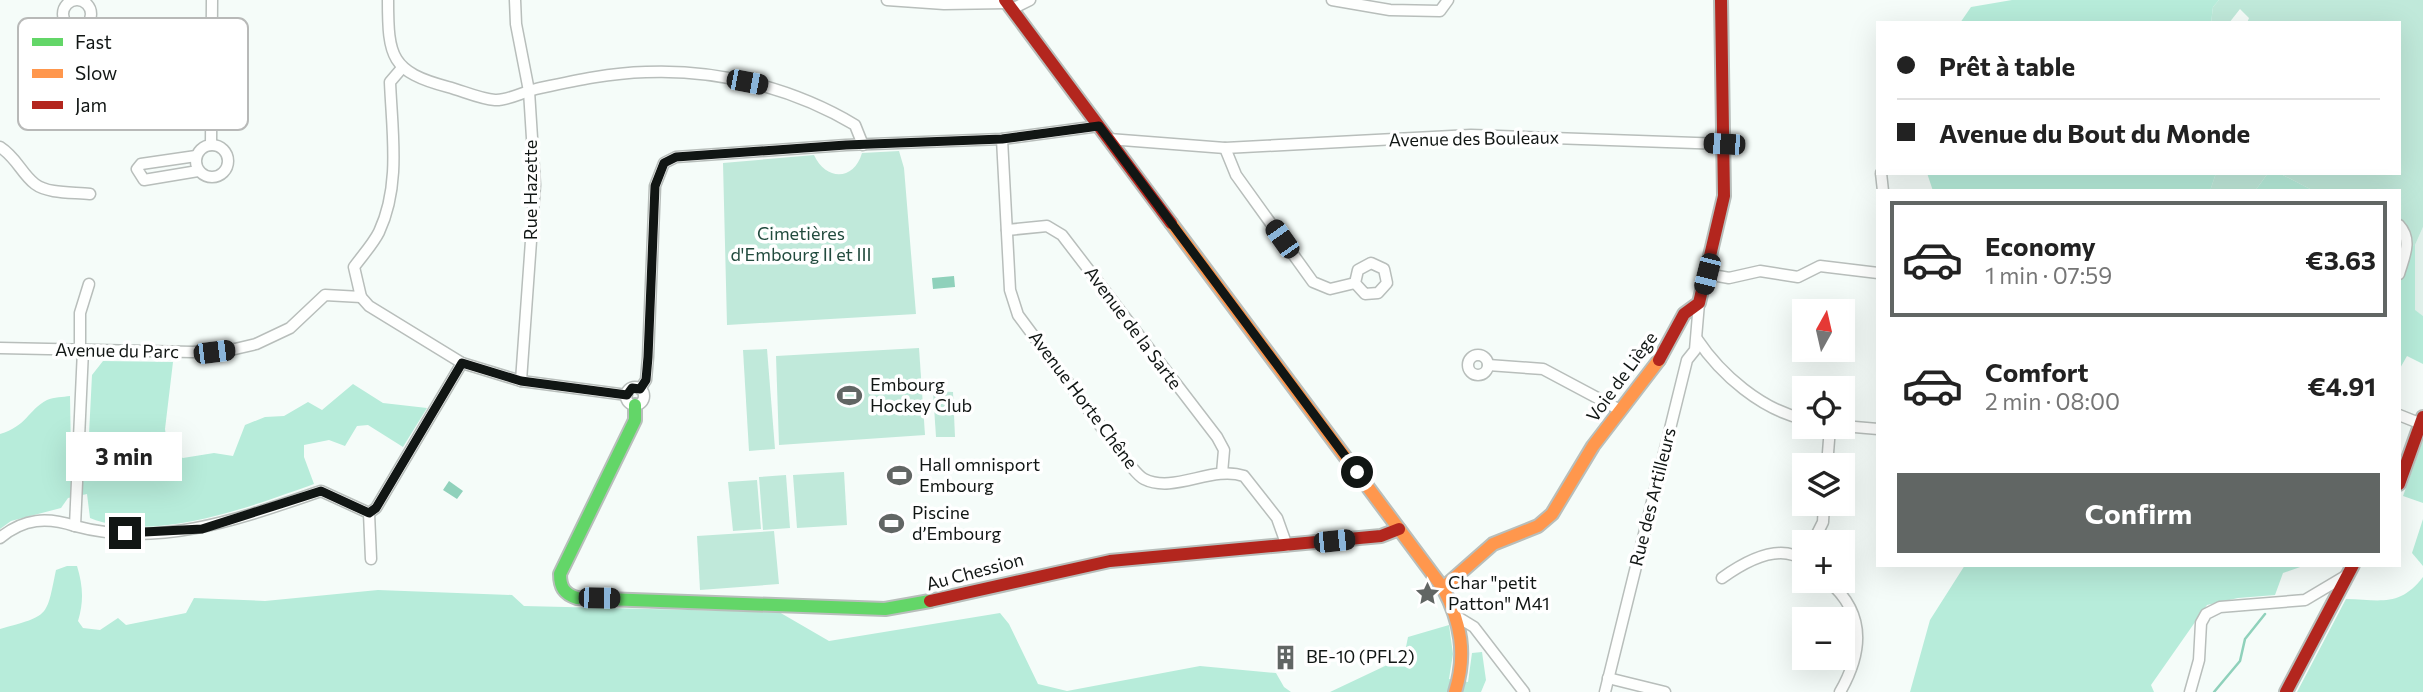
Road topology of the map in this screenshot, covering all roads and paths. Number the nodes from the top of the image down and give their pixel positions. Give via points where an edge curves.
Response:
1 (212, 0) edge
2 (388, 0) edge
3 (515, 0) edge
4 (887, 0) edge
5 (1030, 0) edge
6 (1332, 0) edge
7 (1448, 0) edge
8 (1721, 0) edge
9 (1008, 4) edge
10 (212, 18) edge
11 (402, 68) junction
12 (528, 91) junction
13 (1099, 126) junction
14 (211, 130) edge
15 (1002, 139) junction
16 (1109, 139) junction
17 (1724, 144) junction
18 (211, 145) junction
19 (863, 145) junction
20 (0, 147) edge
21 (1225, 148) junction
22 (197, 156) junction
23 (198, 171) junction
24 (90, 194) dead end
25 (2401, 229) edge
26 (1007, 230) junction
27 (2401, 268) edge
28 (1876, 273) edge
29 (1707, 274) junction
30 (1356, 283) dead end
31 (89, 284) dead end
32 (360, 297) junction
33 (1699, 303) junction
34 (1697, 339) junction
35 (0, 348) edge
36 (81, 350) junction
37 (462, 363) junction
38 (1488, 365) dead end
39 (521, 381) junction
40 (631, 400) junction
41 (1620, 410) junction
42 (2401, 415) edge
43 (1792, 416) edge
44 (2421, 420) edge
45 (1855, 427) edge
46 (1876, 429) edge
47 (1222, 473) junction
48 (2401, 478) edge
49 (369, 513) junction
50 (75, 526) junction
51 (1399, 529) junction
52 (0, 538) edge
53 (1287, 546) junction
54 (1792, 556) edge
55 (370, 559) dead end
56 (2350, 570) edge
57 (1721, 578) dead end
58 (1443, 589) junction
59 (1838, 593) edge
60 (1456, 616) junction
61 (1608, 678) junction
62 (1455, 692) edge
63 (1524, 692) edge
64 (1605, 692) edge
65 (1665, 692) edge
66 (1840, 692) edge
67 (2189, 692) edge
68 (2286, 692) edge

1 - 10 street
2 - 11 street via 388,41
3 - 12 street, Rue Hazette
4 - 9 street
5 - 9 street
6 - 7 street via 1418,12 1440,11
8 - 17 street, Voie de Liège
9 - 13 street
11 - 12 street via 415,78 496,100
11 - 32 street via 390,82 394,169 389,205 378,234 354,267
12 - 19 street via 596,75 710,75 765,86 812,103 855,125
12 - 39 street, Rue Hazette via 535,185
13 - 15 street
13 - 16 street
14 - 18 street
15 - 19 street
15 - 26 street, Avenue Horte Chêne
16 - 21 street, Avenue des Bouleaux
16 - 51 street
17 - 21 street, Avenue des Bouleaux via 1471,135
17 - 29 street, Voie de Liège via 1723,210
18 - 22 street
18 - 23 street via 226,152 227,168 214,178
19 - 40 street via 676,157 664,163 655,186 648,357 646,380 640,389 644,399
20 - 24 street via 16,158 33,183
21 - 30 street via 1236,175 1313,282 1330,289
22 - 23 street
22 - 23 street via 141,164 138,169 144,180
25 - 27 street via 2408,245
26 - 47 street, Avenue de la Sarte via 1047,226 1062,235 1217,437 1224,450
26 - 47 street, Avenue Horte Chêne via 1012,304 1128,463 1144,479 1167,482
28 - 29 street via 1820,267 1798,277 1760,271 1729,278
29 - 33 street, Voie de Liège
31 - 36 street via 80,313
32 - 36 street, Avenue du Parc via 326,295 290,328 235,349
32 - 37 street
33 - 34 street, Rue des Artilleurs
33 - 41 street, Voie de Liège via 1684,314 1667,350
34 - 43 street via 1755,398
34 - 61 street, Rue des Artilleurs via 1687,360
35 - 36 street, Avenue du Parc
36 - 50 street
37 - 39 street
37 - 49 street
38 - 41 street via 1543,369
39 - 40 street
40 - 53 street, Au Chession via 635,421 562,567 561,588 566,595 885,609 1110,561
41 - 58 street, Voie de Liège via 1548,518 1493,544
42 - 44 street
44 - 48 street
45 - 46 street
47 - 53 street via 1244,476 1277,518
49 - 50 street via 321,491 202,529 101,532
49 - 55 street
50 - 52 street via 31,520
51 - 53 street, Au Chession via 1381,536
51 - 58 street
54 - 57 street via 1748,559
56 - 67 street via 2305,600 2220,607 2206,614
56 - 68 street
58 - 60 street
59 - 66 street via 1851,608 1858,638 1854,668
60 - 62 street via 1464,653
60 - 63 street via 1474,627
61 - 64 street, Rue des Artilleurs
61 - 65 street

